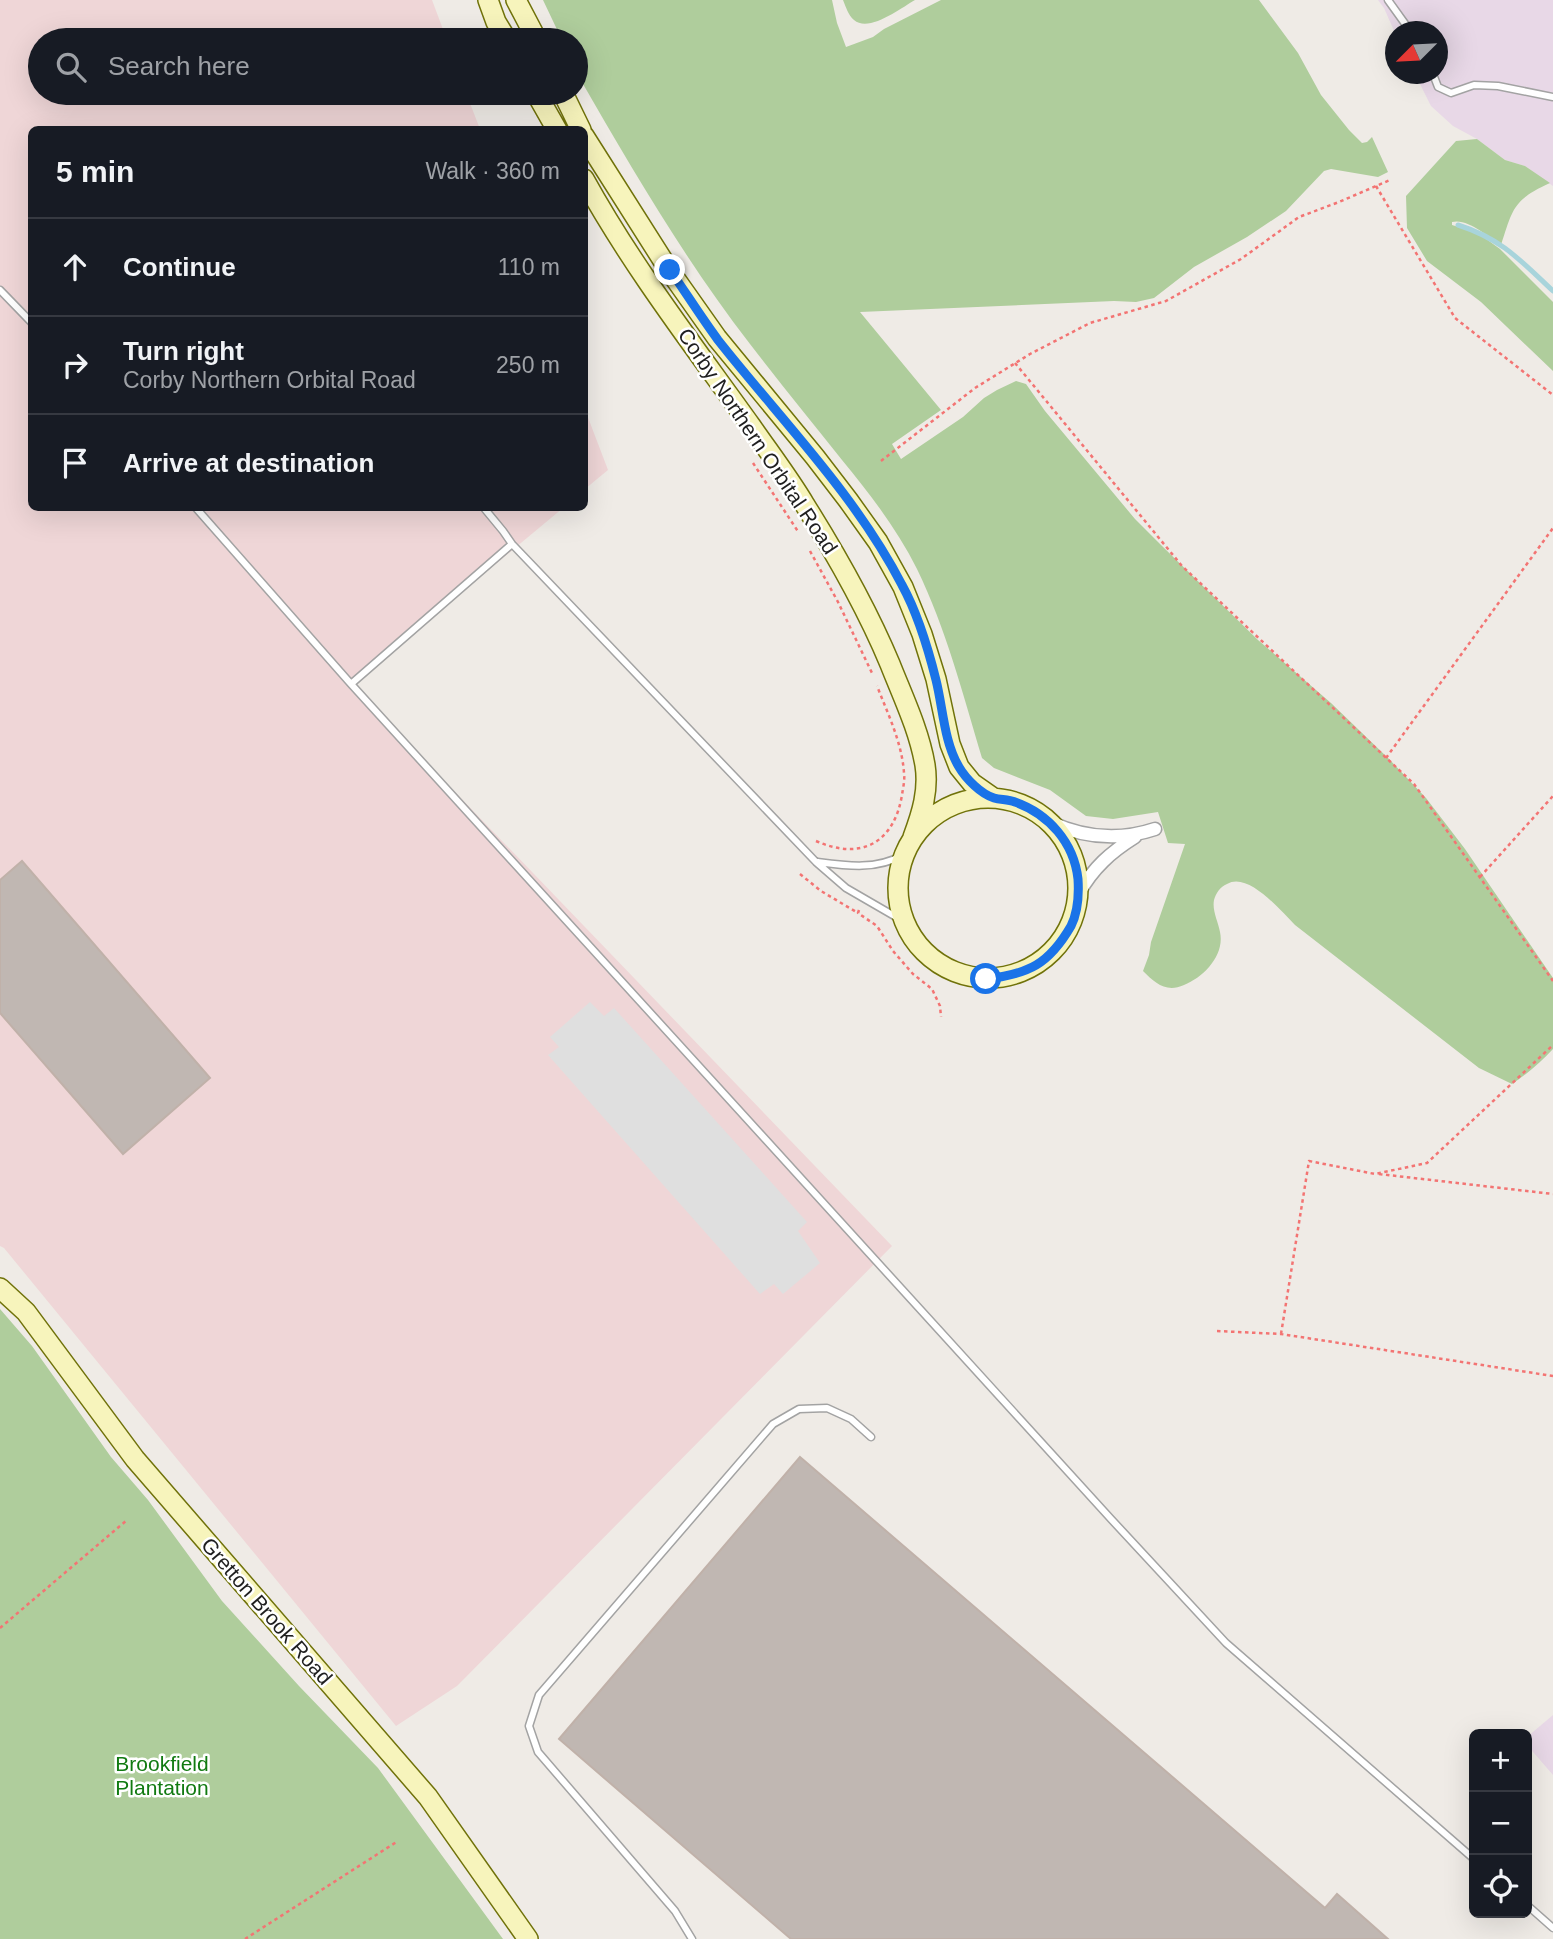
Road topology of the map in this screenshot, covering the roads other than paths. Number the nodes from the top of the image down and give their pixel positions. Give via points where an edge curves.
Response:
1 (488, 0) edge
2 (516, 0) edge
3 (1388, 0) edge
4 (1403, 21) edge
5 (500, 28) edge
6 (531, 28) edge
7 (1437, 84) edge
8 (1553, 97) edge
9 (543, 105) edge
10 (569, 105) edge
11 (555, 126) edge
12 (579, 126) edge
13 (588, 142) edge
14 (588, 186) edge
15 (0, 290) edge
16 (28, 319) edge
17 (199, 511) edge
18 (486, 511) edge
19 (512, 544) junction
20 (351, 684) junction
21 (992, 797) junction
22 (1050, 822) junction
23 (1155, 830) dead end
24 (1139, 835) junction
25 (913, 837) junction
26 (903, 855) junction
27 (816, 862) junction
28 (1079, 893) junction
29 (903, 921) junction
30 (0, 1288) edge
31 (871, 1437) dead end
32 (1469, 1855) edge
33 (1532, 1909) edge
34 (1553, 1928) edge
35 (528, 1939) edge
36 (692, 1939) edge

1 - 5 street
2 - 6 street
3 - 4 lane
7 - 8 lane via 1451,93 1475,85
9 - 11 street
10 - 12 street
13 - 21 street, Corby Northern Orbital Road via 717,338 878,542 904,587 922,634 959,766
14 - 25 street, Corby Northern Orbital Road via 652,287 804,503 878,636 919,739 925,767 926,793
15 - 16 lane
17 - 20 lane
18 - 19 lane
19 - 20 lane
19 - 27 lane
20 - 32 lane via 1226,1643
21 - 22 street via 1032,809
21 - 25 street via 961,801 934,815
22 - 24 street via 1086,835
22 - 28 street via 1067,842 1077,867
23 - 24 street
24 - 28 street via 1095,868
25 - 26 street
26 - 27 lane via 867,867
26 - 29 street via 898,899
27 - 29 lane via 846,887
28 - 29 street via 1074,920 1060,944 1041,963 1015,976 986,979 958,974 935,962 916,944
30 - 35 street, Gretton Brook Road via 26,1312 135,1459 428,1797
31 - 36 lane via 827,1408 799,1409 774,1424 539,1695 529,1726 538,1752 676,1911
33 - 34 lane

